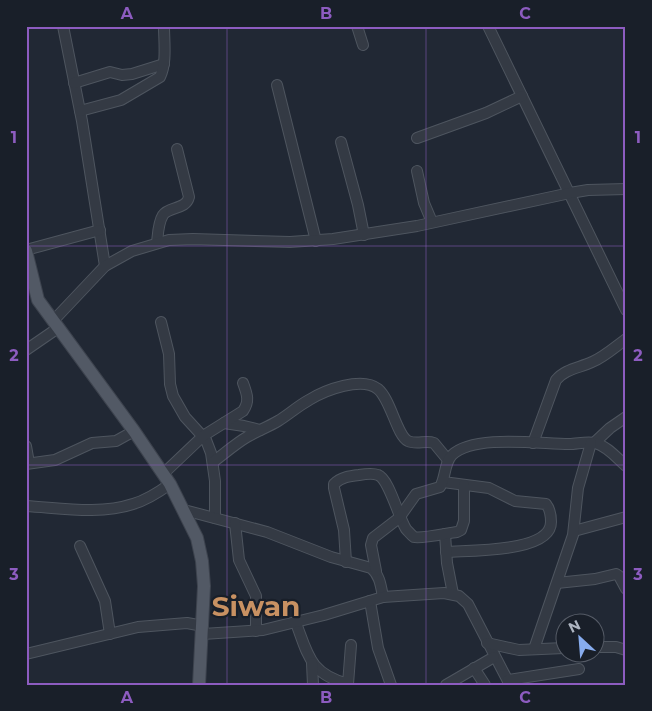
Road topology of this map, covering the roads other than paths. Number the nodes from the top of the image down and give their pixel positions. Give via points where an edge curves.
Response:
1 (63, 26) edge
2 (164, 26) edge
3 (357, 26) edge
4 (488, 26) edge
5 (363, 45) dead end
6 (164, 64) junction
7 (74, 83) junction
8 (277, 85) dead end
9 (522, 96) junction
10 (80, 111) junction
11 (417, 138) dead end
12 (341, 142) dead end
13 (177, 149) dead end
14 (417, 171) dead end
15 (626, 189) edge
16 (570, 193) junction
17 (432, 222) junction
18 (100, 230) junction
19 (364, 235) junction
20 (316, 241) junction
21 (156, 243) junction
22 (26, 251) edge
23 (105, 266) junction
24 (30, 280) edge
25 (626, 310) edge
26 (161, 322) dead end
27 (56, 324) junction
28 (626, 340) edge
29 (26, 350) edge
30 (242, 384) dead end
31 (626, 417) edge
32 (224, 423) junction
33 (260, 430) junction
34 (134, 431) junction
35 (203, 436) junction
36 (533, 443) junction
37 (593, 443) junction
38 (26, 446) edge
39 (448, 460) junction
40 (213, 462) junction
41 (28, 464) edge
42 (626, 466) edge
43 (167, 479) junction
44 (443, 482) junction
45 (464, 486) junction
46 (26, 506) edge
47 (184, 510) junction
48 (626, 517) edge
49 (215, 518) junction
50 (399, 518) junction
51 (235, 523) junction
52 (574, 531) junction
53 (445, 534) junction
54 (80, 546) dead end
55 (446, 552) junction
56 (346, 562) junction
57 (376, 571) junction
58 (557, 582) junction
59 (626, 589) edge
60 (452, 594) junction
61 (383, 597) junction
62 (370, 601) junction
63 (296, 623) junction
64 (203, 630) junction
65 (256, 631) junction
66 (110, 634) junction
67 (487, 643) junction
68 (351, 645) dead end
69 (604, 647) edge
70 (554, 648) edge
71 (534, 649) junction
72 (626, 650) edge
73 (26, 654) edge
74 (494, 657) junction
75 (312, 663) junction
76 (474, 668) junction
77 (579, 669) dead end
78 (509, 683) edge
79 (348, 684) edge
80 (199, 685) edge
81 (313, 685) edge
82 (391, 685) edge
83 (446, 685) edge
84 (485, 685) edge

1 - 7 street
2 - 6 street
3 - 5 street
4 - 9 street
6 - 7 street via 132,74 110,72
6 - 10 street via 160,77 129,96
7 - 10 street
8 - 20 street
9 - 11 street
9 - 16 street
10 - 18 street
12 - 19 street
13 - 21 street via 188,202 162,216
14 - 17 street
15 - 16 street
16 - 17 street
16 - 25 street
17 - 19 street
18 - 22 street
18 - 23 street
19 - 20 street
20 - 21 street via 180,239
21 - 23 street via 132,251
22 - 24 main road
23 - 27 street
24 - 27 main road via 38,300
26 - 35 street via 169,354 173,396 185,417
27 - 29 street
27 - 34 main road
28 - 36 street via 593,362 559,376
30 - 32 street via 248,400 246,406
31 - 37 street
32 - 33 street
32 - 35 street
33 - 39 street via 316,396 350,385 365,384 377,388 384,396 404,438 411,443 434,443
33 - 40 street
34 - 41 street via 116,440 92,443 55,460
34 - 43 main road
35 - 40 street
35 - 43 street
36 - 37 street
36 - 39 street via 500,441 480,444 457,451
37 - 42 street via 607,449
37 - 52 street via 578,488
38 - 41 street
39 - 44 street
40 - 49 street
43 - 46 street via 149,498 122,507 87,510
43 - 47 main road
44 - 45 street
44 - 50 street via 437,489 416,494
45 - 53 street via 463,528
45 - 55 street via 495,490 522,502 546,504 551,518 550,530 524,546
47 - 49 street
47 - 64 main road via 197,538 202,561
48 - 52 street
49 - 51 street
50 - 53 street via 412,536
50 - 56 street via 389,487 382,477 365,474 334,484 344,530
50 - 57 street via 373,538 371,545
51 - 56 street
51 - 65 street via 239,560 255,590
52 - 58 street
53 - 55 street
54 - 66 street via 105,601
55 - 60 street
56 - 57 street
57 - 61 street
58 - 59 street via 616,574
58 - 71 street
60 - 61 street
60 - 67 street via 464,598
61 - 62 street
62 - 63 street
62 - 82 street via 378,648
63 - 65 street
63 - 75 street
64 - 65 street
64 - 66 street via 187,623 161,624
64 - 80 main road
66 - 73 street
67 - 71 street via 513,649
67 - 74 street
68 - 79 street
69 - 72 street
70 - 71 street
74 - 76 street
74 - 78 street
75 - 79 street via 324,675
75 - 81 street
76 - 83 street
76 - 84 street
77 - 78 street

